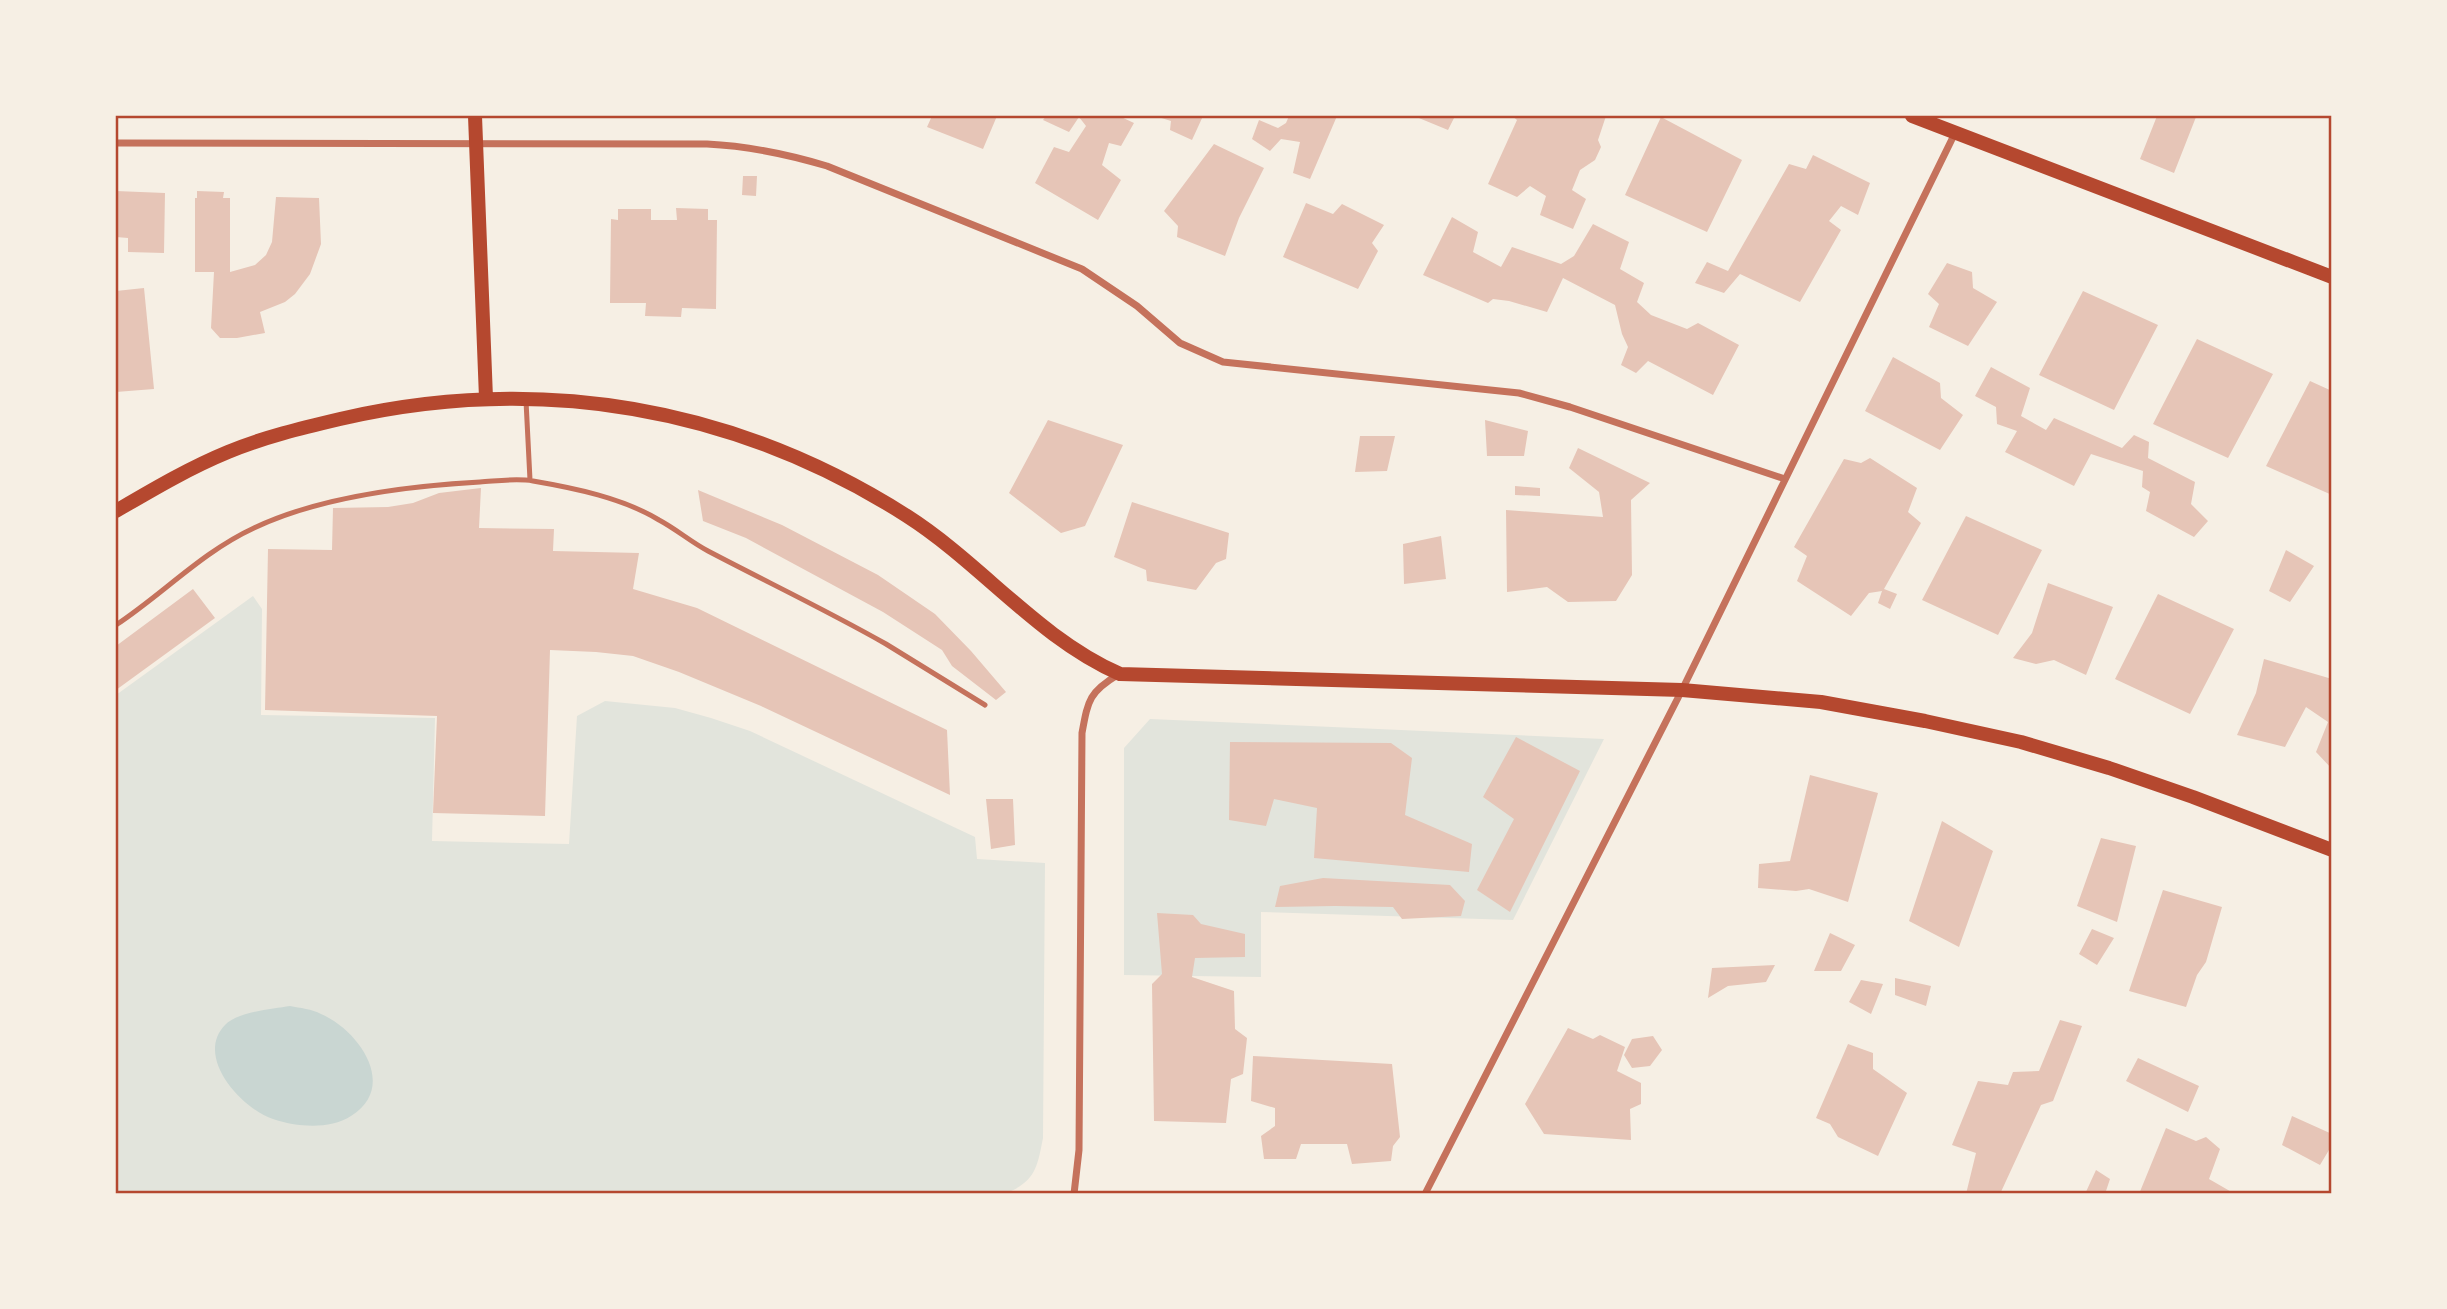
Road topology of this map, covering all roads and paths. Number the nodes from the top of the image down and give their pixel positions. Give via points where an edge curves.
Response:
1 (475, 116) edge
2 (1912, 116) edge
3 (1955, 133) junction
4 (116, 143) edge
5 (477, 144) junction
6 (2332, 277) edge
7 (486, 398) junction
8 (526, 398) junction
9 (1785, 479) junction
10 (530, 480) junction
11 (116, 511) edge
12 (116, 625) edge
13 (1120, 674) junction
14 (1682, 690) junction
15 (985, 705) dead end
16 (2332, 850) edge
17 (1074, 1194) edge
18 (1425, 1194) edge

1 - 5 main road
2 - 3 main road
3 - 6 main road
3 - 9 street
4 - 5 street
5 - 7 main road
5 - 9 street via 708,144 784,153 1082,269 1138,306 1180,343 1223,362 1519,393
7 - 8 main road
7 - 11 main road via 421,403 274,436 187,470
8 - 10 lane
8 - 13 main road via 629,407 688,421 763,444 836,477 909,517 1067,645
9 - 14 street
10 - 12 lane via 416,488 290,513 205,556
10 - 15 lane via 657,518 706,550 887,645
13 - 14 main road
13 - 17 street via 1099,686 1087,705 1082,733 1079,1163
14 - 16 main road via 1821,702 2021,742 2157,784
14 - 18 street

